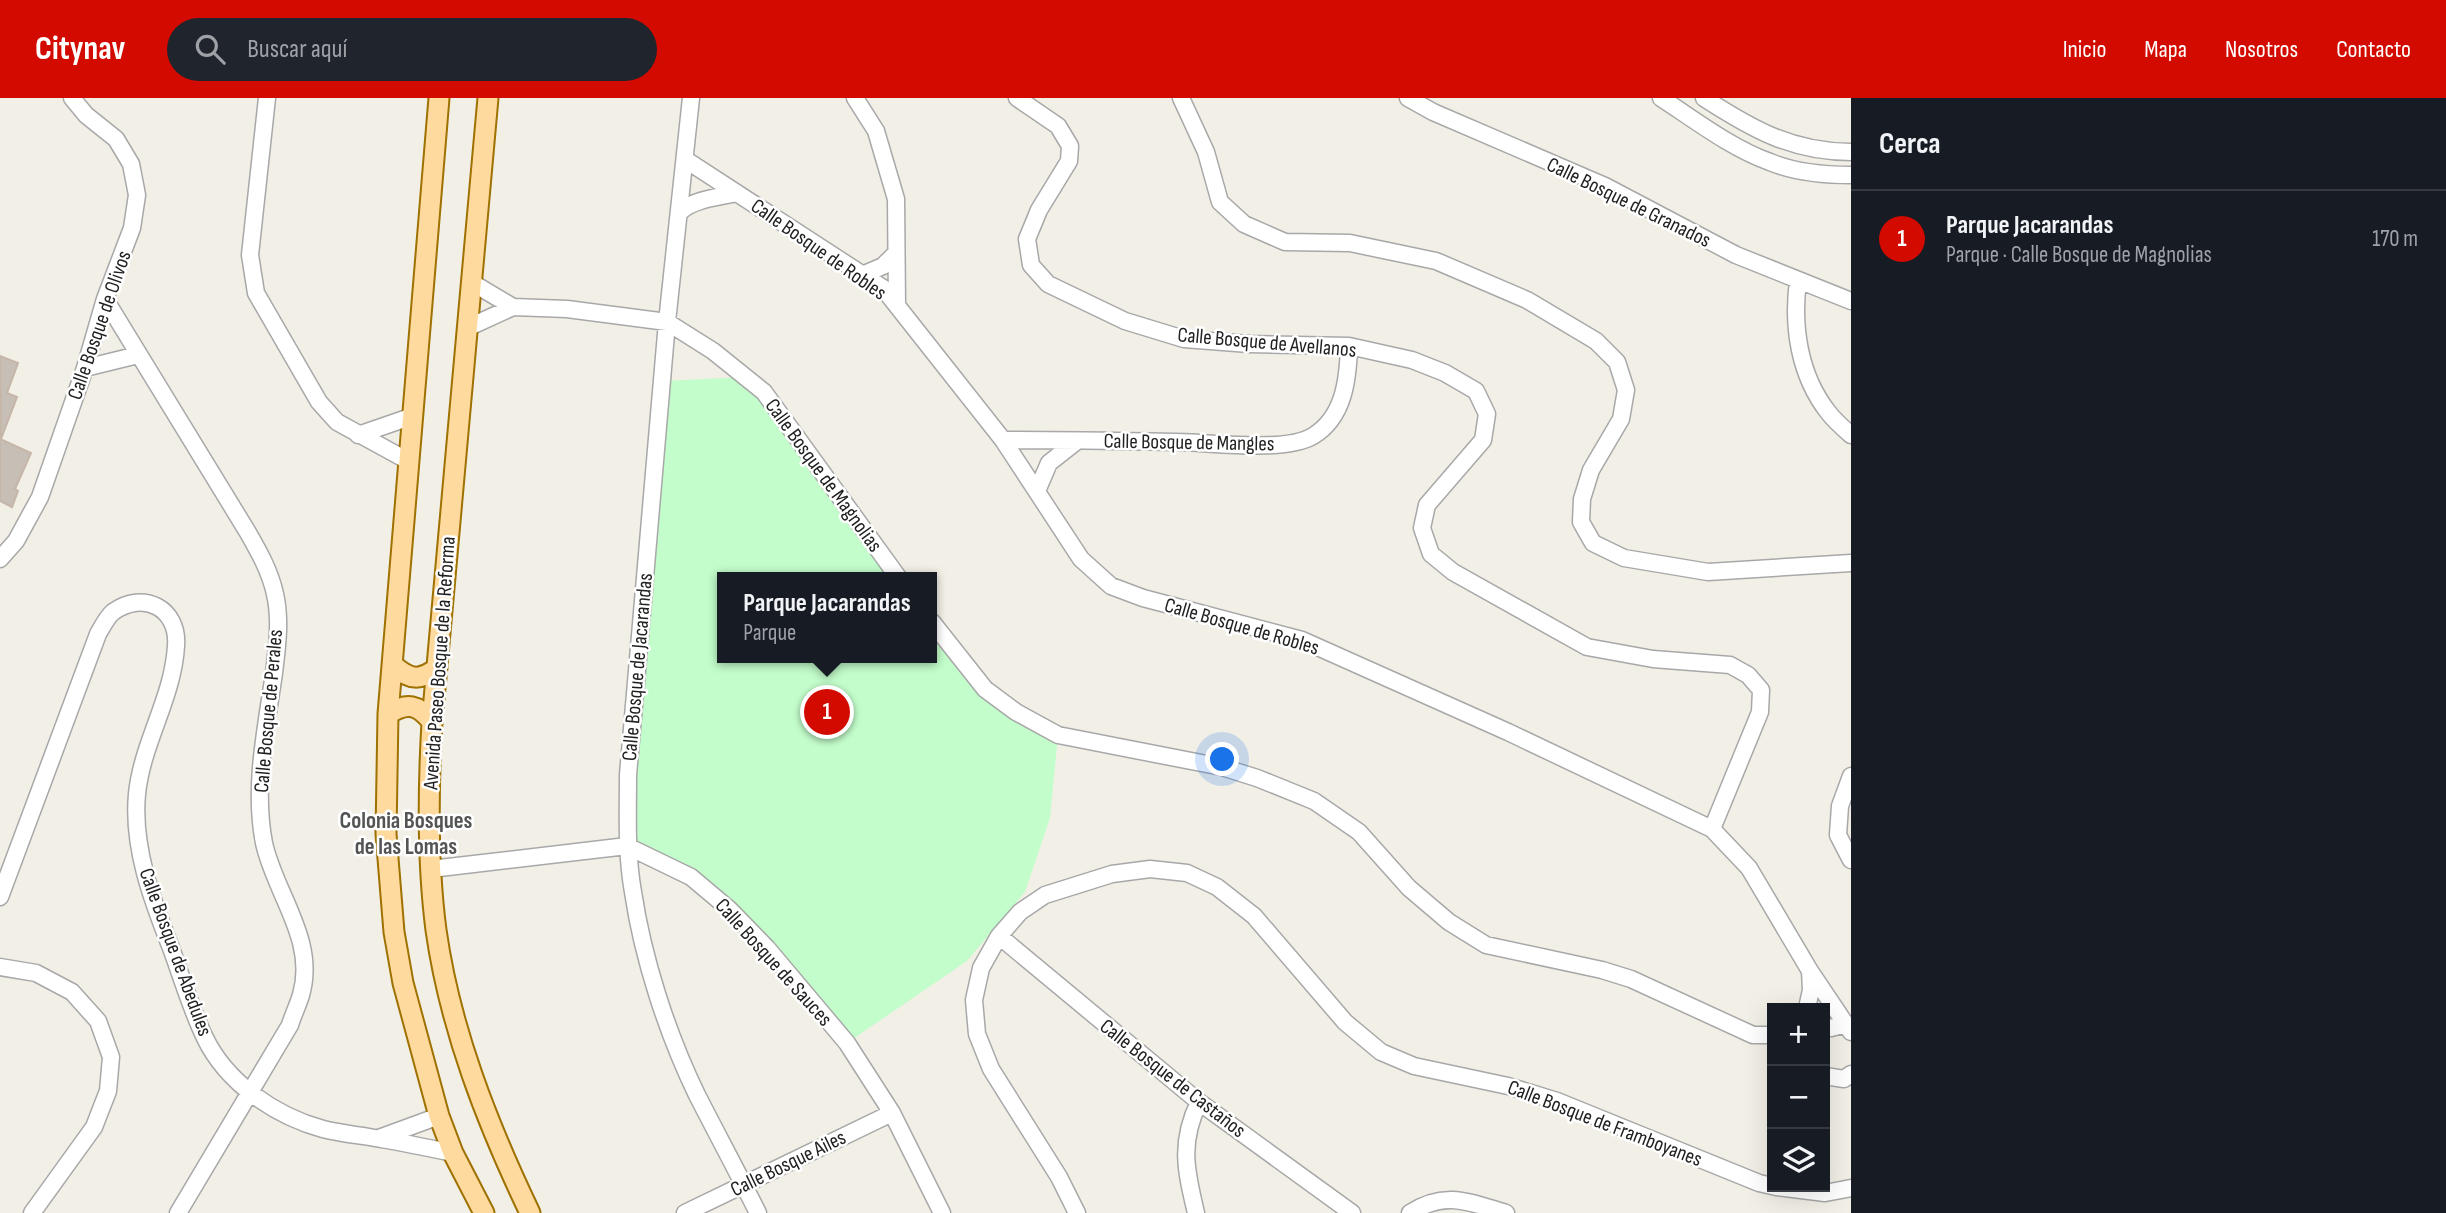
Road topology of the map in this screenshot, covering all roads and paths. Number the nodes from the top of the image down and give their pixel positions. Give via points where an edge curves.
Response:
1 (72, 98) edge
2 (267, 98) edge
3 (439, 98) edge
4 (488, 98) edge
5 (691, 98) edge
6 (855, 98) edge
7 (1017, 98) edge
8 (1181, 98) edge
9 (1408, 98) edge
10 (1661, 98) edge
11 (1704, 98) edge
12 (1851, 152) edge
13 (686, 160) junction
14 (1851, 175) edge
15 (737, 193) junction
16 (680, 212) junction
17 (896, 253) junction
18 (862, 275) junction
19 (1798, 281) junction
20 (471, 282) junction
21 (106, 299) junction
22 (1851, 301) edge
23 (897, 305) junction
24 (513, 307) junction
25 (667, 322) junction
26 (467, 328) junction
27 (1349, 346) junction
28 (138, 355) junction
29 (85, 368) junction
30 (413, 416) junction
31 (358, 435) junction
32 (1851, 435) edge
33 (1003, 440) junction
34 (1077, 441) junction
35 (410, 461) junction
36 (1037, 491) junction
37 (0, 559) edge
38 (1851, 563) edge
39 (894, 572) edge
40 (937, 628) edge
41 (394, 666) junction
42 (437, 668) junction
43 (388, 714) junction
44 (432, 722) junction
45 (1851, 776) edge
46 (1712, 829) junction
47 (627, 846) junction
48 (1851, 860) edge
49 (431, 869) junction
50 (0, 897) edge
51 (999, 936) junction
52 (0, 967) edge
53 (1810, 971) junction
54 (1808, 1003) edge
55 (1830, 1028) edge
56 (1849, 1028) edge
57 (1753, 1035) junction
58 (1767, 1035) edge
59 (1767, 1043) edge
60 (1851, 1074) edge
61 (1830, 1077) edge
62 (251, 1093) junction
63 (1199, 1102) junction
64 (892, 1113) junction
65 (439, 1116) junction
66 (379, 1138) junction
67 (453, 1153) junction
68 (744, 1184) junction
69 (1767, 1185) edge
70 (1851, 1188) edge
71 (1818, 1192) edge
72 (32, 1213) edge
73 (178, 1213) edge
74 (484, 1213) edge
75 (530, 1213) edge
76 (685, 1213) edge
77 (758, 1213) edge
78 (942, 1213) edge
79 (1077, 1213) edge
80 (1196, 1213) edge
81 (1352, 1213) edge
82 (1410, 1213) edge
83 (1506, 1213) edge

1 - 21 street, Calle Bosque de Olivos via 116,139 131,164 138,195 132,228
2 - 31 street via 250,255 256,293 319,402 337,422
3 - 30 main road, Avenida Paseo Bosque de la Reforma
4 - 20 main road, Avenida Paseo Bosque de la Reforma
5 - 13 street, Calle Bosque de Jacarandas
6 - 17 street via 876,131 896,199
7 - 27 street, Calle Bosque de Avellanos via 1058,126 1070,146 1069,161 1027,239 1031,265 1048,284 1125,321 1184,338
8 - 38 street via 1206,152 1220,202 1244,224 1286,242 1350,243 1436,261 1527,300 1596,341 1617,362 1626,390 1621,419 1591,470 1582,499 1581,522 1593,543 1624,558 1709,572
9 - 19 street, Calle Bosque de Granados via 1605,186 1736,256
10 - 14 street via 1770,163
11 - 12 street via 1778,140 1809,149
13 - 15 street, Calle Bosque de Robles
13 - 16 street, Calle Bosque de Jacarandas
15 - 16 street, Calle Bosque de Robles
15 - 18 street, Calle Bosque de Robles
16 - 25 street, Calle Bosque de Jacarandas
17 - 18 street via 883,266
17 - 23 street
18 - 23 street, Calle Bosque de Robles via 883,288
19 - 22 street, Calle Bosque de Granados
19 - 32 street via 1796,328 1803,362 1828,412
20 - 24 street, Calle Bosque de Magnolias
20 - 26 main road, Avenida Paseo Bosque de la Reforma
21 - 28 street, Calle Bosque de Perales
21 - 29 street, Calle Bosque de Olivos
23 - 33 street, Calle Bosque de Robles
24 - 25 street, Calle Bosque de Magnolias
24 - 26 street, Calle Bosque de Magnolias
25 - 39 street, Calle Bosque de Magnolias via 764,392
25 - 47 street, Calle Bosque de Jacarandas via 628,775
26 - 42 main road, Avenida Paseo Bosque de la Reforma
27 - 34 street, Calle Bosque de Mangles via 1342,401 1328,425 1311,438 1277,445
27 - 46 street, Calle Bosque de Avellanos via 1412,360 1445,373 1476,391 1487,414 1483,440 1427,505 1422,527 1432,554 1453,572 1587,647 1653,659 1730,665 1748,675 1761,690 1760,712
28 - 29 street
28 - 62 street, Calle Bosque de Perales via 267,566 276,597 278,638 260,806 264,843 300,934 305,960 302,993 290,1025
29 - 37 street, Calle Bosque de Olivos via 40,497 16,541
30 - 31 street
30 - 35 main road, Avenida Paseo Bosque de la Reforma
31 - 35 street
33 - 34 street, Calle Bosque de Mangles
33 - 36 street, Calle Bosque de Robles
34 - 36 street via 1049,463
35 - 41 main road, Avenida Paseo Bosque de la Reforma
36 - 46 street, Calle Bosque de Robles via 1081,559 1111,586 1302,640
40 - 57 street via 985,689 1058,735 1222,767 1314,801 1359,832 1409,888 1449,922 1486,945 1631,979
41 - 42 main road via 415,678
41 - 43 main road, Avenida Paseo Bosque de la Reforma
42 - 44 main road, Avenida Paseo Bosque de la Reforma
43 - 44 main road via 412,706
43 - 65 main road, Avenida Paseo Bosque de la Reforma via 386,834 394,932
44 - 49 main road, Avenida Paseo Bosque de la Reforma
45 - 48 street via 1840,806 1838,835
46 - 53 street, Calle Bosque de Robles via 1749,868
47 - 49 street
47 - 64 street, Calle Bosque de Sauces via 691,877 729,909 847,1043
47 - 68 street, Calle Bosque de Jacarandas via 644,950 663,1008 696,1092
49 - 75 main road, Avenida Paseo Bosque de la Reforma via 450,1001 474,1081
50 - 62 street, Calle Bosque de Abedules via 98,634 111,613 122,607 133,602 157,605 173,622 177,645 172,676 143,760 137,796 139,849 205,1039 226,1070
51 - 63 street, Calle Bosque de Castaños
51 - 69 street, Calle Bosque de Framboyanes via 1020,912 1045,895 1112,874 1150,869 1187,873 1217,887 1254,916 1346,1022 1381,1052 1415,1066 1557,1101
51 - 79 street, Calle Bosque de Framboyanes via 981,968 974,1000 977,1034 991,1069
52 - 72 street via 36,973 72,992 98,1021 111,1057 108,1091 94,1127
53 - 54 street
53 - 56 street, Calle Bosque de Robles
55 - 56 street, Calle Bosque de Robles
57 - 58 street
57 - 59 street
60 - 61 street via 1844,1079
62 - 66 street, Calle Bosque de Abedules via 296,1121
62 - 73 street, Calle Bosque de Perales
63 - 80 street via 1185,1150
63 - 81 street, Calle Bosque de Castaños
64 - 68 street, Calle Bosque Ailes
64 - 78 street, Calle Bosque de Sauces
65 - 66 street, Calle Bosque de Abedules
65 - 67 main road, Avenida Paseo Bosque de la Reforma
66 - 67 street, Calle Bosque de Abedules
67 - 74 main road, Avenida Paseo Bosque de la Reforma
68 - 76 street, Calle Bosque Ailes
68 - 77 street, Calle Bosque de Jacarandas
70 - 71 street, Calle Bosque de Framboyanes
82 - 83 street via 1432,1202 1455,1199

